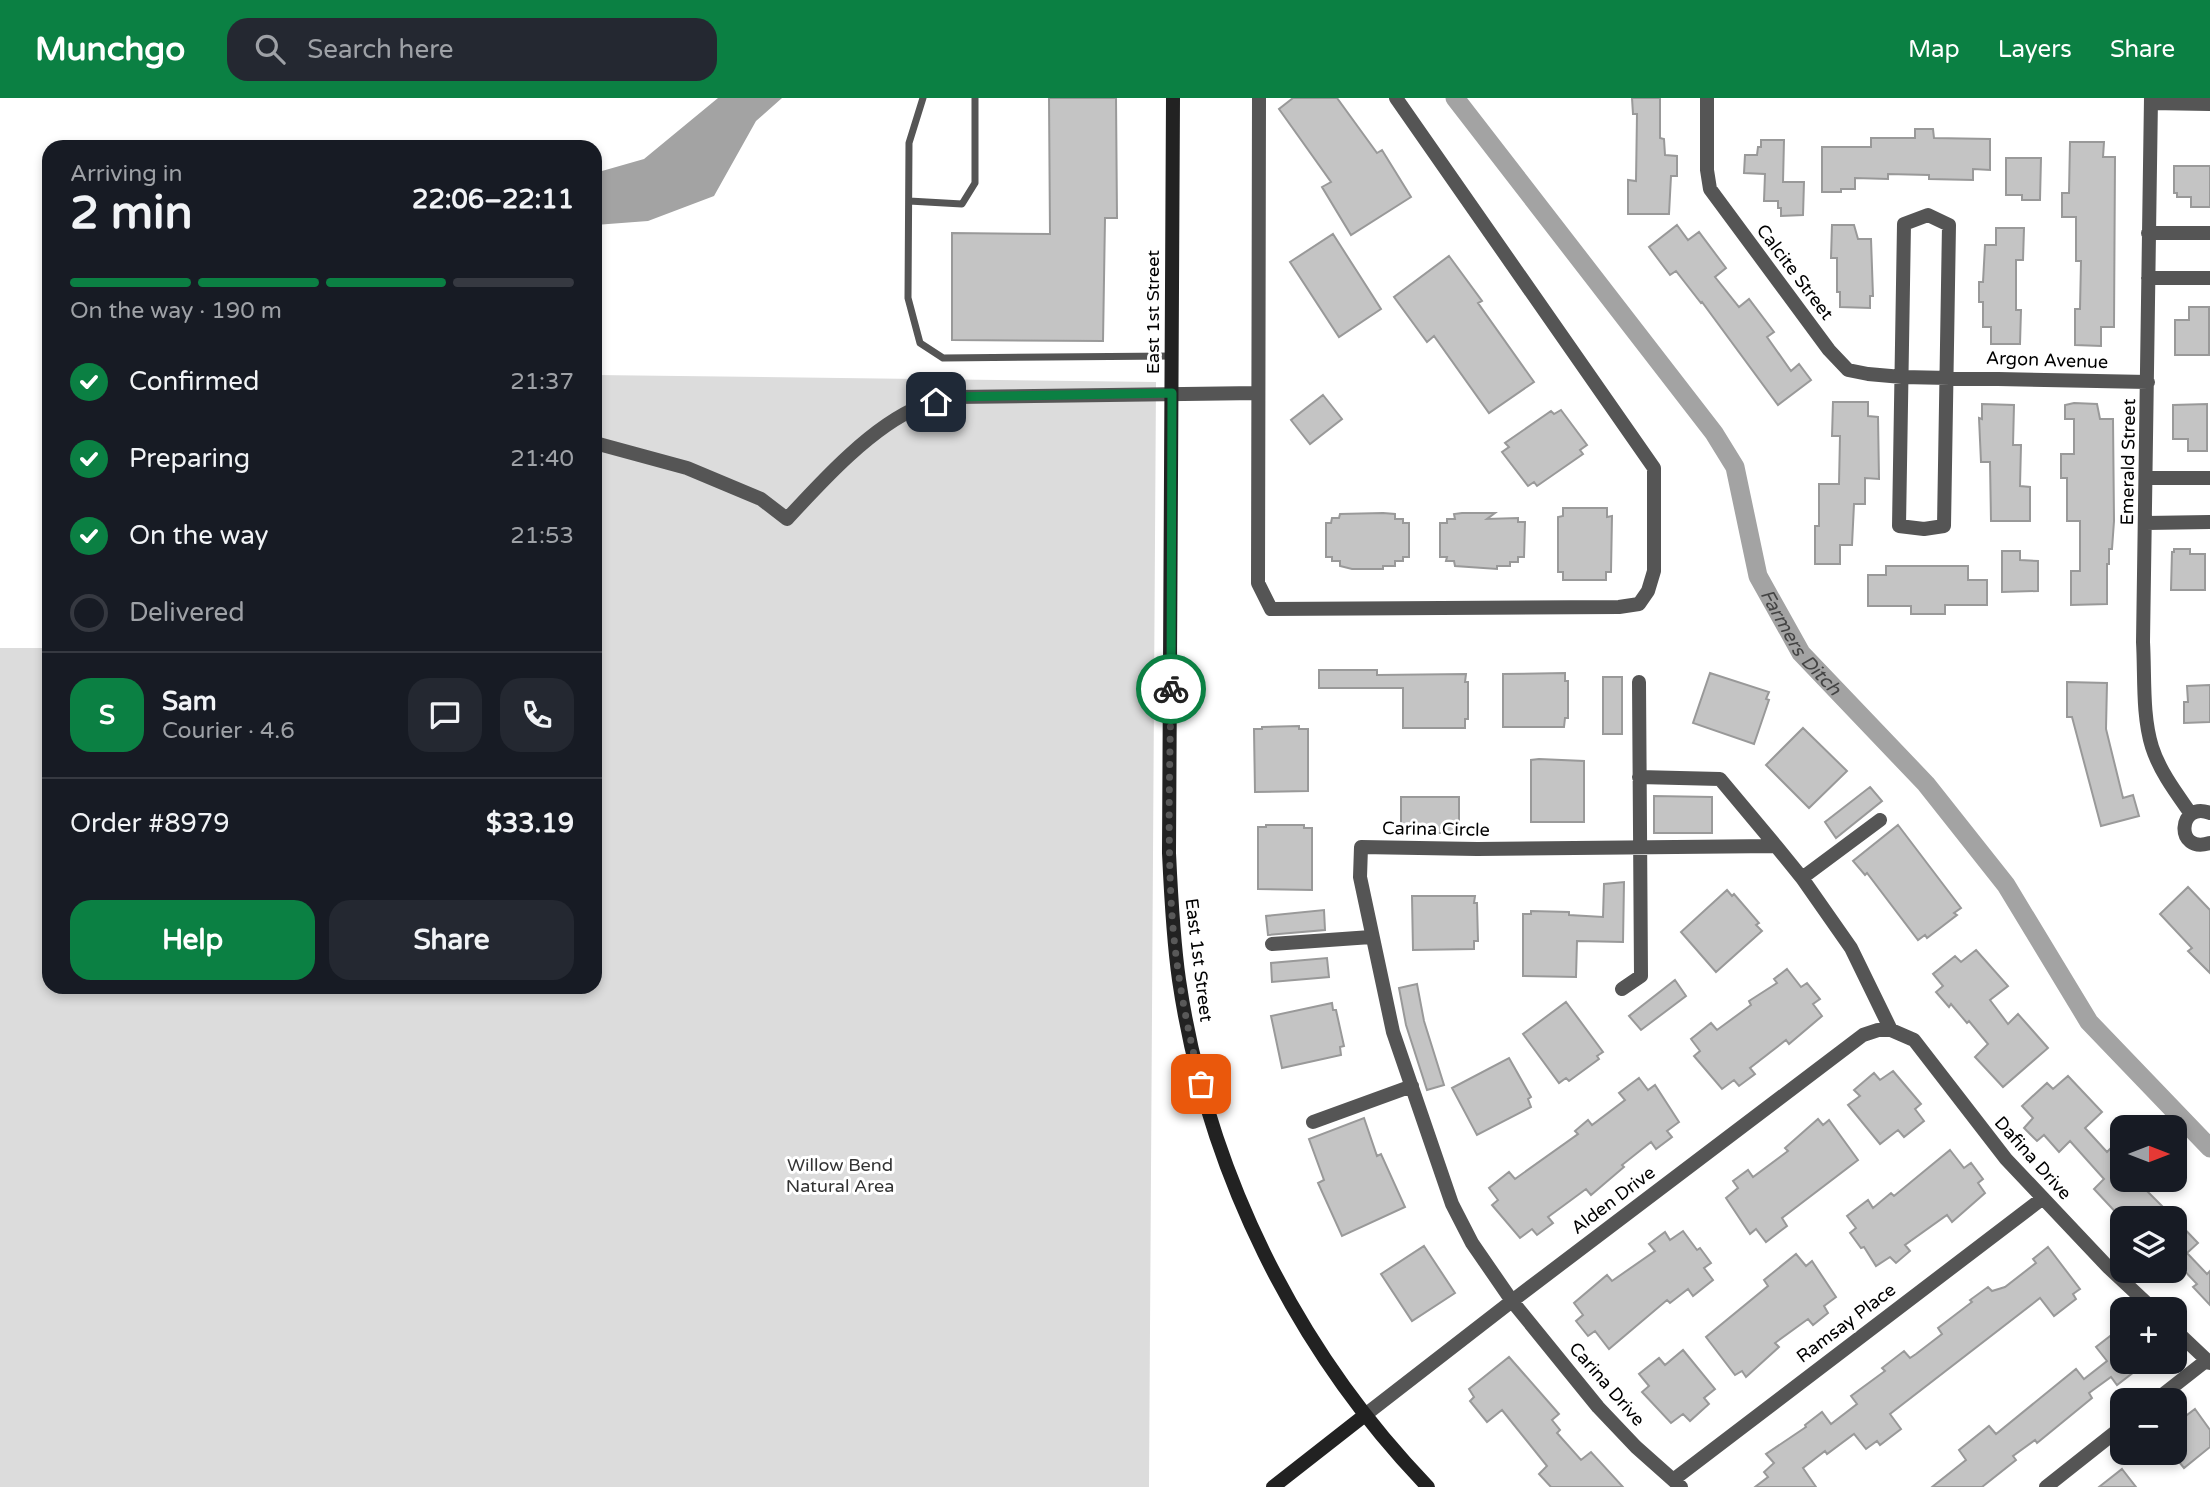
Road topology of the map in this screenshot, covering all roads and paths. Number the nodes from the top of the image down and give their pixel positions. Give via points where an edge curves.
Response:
1 (923, 98) edge
2 (975, 98) edge
3 (1173, 98) edge
4 (1259, 98) edge
5 (1396, 98) edge
6 (1707, 98) edge
7 (2151, 100) edge
8 (2210, 104) edge
9 (909, 201) junction
10 (2148, 233) junction
11 (2210, 233) edge
12 (2148, 278) junction
13 (2210, 278) edge
14 (1172, 356) junction
15 (1945, 376) junction
16 (1902, 377) junction
17 (2148, 382) junction
18 (1172, 393) junction
19 (1258, 393) junction
20 (602, 445) edge
21 (2147, 478) junction
22 (2210, 478) edge
23 (2210, 522) edge
24 (2146, 523) junction
25 (1639, 682) dead end
26 (1639, 777) junction
27 (2210, 813) edge
28 (2192, 814) junction
29 (1880, 820) dead end
30 (2210, 843) edge
31 (1776, 846) junction
32 (1639, 848) junction
33 (1802, 878) junction
34 (1371, 937) junction
35 (1272, 944) dead end
36 (1622, 989) dead end
37 (1891, 1030) junction
38 (1412, 1086) junction
39 (1313, 1122) dead end
40 (2043, 1198) junction
41 (2141, 1297) edge
42 (1512, 1301) junction
43 (2187, 1342) edge
44 (2208, 1362) edge
45 (2172, 1388) edge
46 (1365, 1415) junction
47 (2110, 1436) edge
48 (1677, 1484) edge
49 (1273, 1487) edge
50 (1428, 1487) edge
51 (2046, 1487) edge

1 - 9 lane via 909,143
2 - 9 lane via 975,183 962,204
3 - 14 street, East 1st Street
4 - 19 street
5 - 19 street via 1654,468 1654,571 1648,591 1639,604 1619,607 1271,609 1258,583
6 - 16 street, Calcite Street via 1707,170 1710,189 1722,208 1848,370
7 - 8 street
7 - 10 street, Emerald Street
9 - 14 lane via 908,299 920,344 943,358
10 - 11 street
10 - 12 street, Emerald Street
12 - 13 street
12 - 17 street, Emerald Street
14 - 18 street, East 1st Street
15 - 16 street, Calcite Street
15 - 16 street via 1944,526 1924,529 1899,526
15 - 16 street via 1949,225 1928,215 1904,224
15 - 17 street, Argon Avenue
17 - 21 street, Emerald Street
18 - 19 street
18 - 20 street via 955,397 917,408 879,432 830,473 788,519 761,499 687,468
18 - 46 street, East 1st Street via 1169,853 1176,955 1190,1043 1206,1105 1250,1224 1310,1337
21 - 22 street
21 - 24 street, Emerald Street
23 - 24 street
24 - 28 street, Emerald Street via 2143,642 2147,722 2160,766
25 - 26 street
26 - 31 street via 1720,779
26 - 32 street
27 - 28 street
28 - 30 street via 2184,825 2187,837 2195,844
29 - 33 street
31 - 32 street, Carina Circle
31 - 33 street
32 - 34 street, Carina Circle via 1361,847 1360,877
32 - 36 street via 1641,976
33 - 37 street via 1851,947
34 - 35 street
34 - 38 street, Carina Circle via 1393,1032
37 - 40 street, Dafina Drive via 1919,1045 1978,1126
37 - 42 street, Alden Drive via 1863,1035
38 - 39 street
38 - 42 street, Carina Circle via 1452,1204 1472,1244
40 - 41 street, Dafina Drive
40 - 48 street, Ramsay Place
42 - 46 street, Alden Drive
42 - 48 street, Carina Drive via 1598,1407
43 - 44 street
44 - 45 street
46 - 49 street
46 - 50 street, East 1st Street
47 - 51 street

